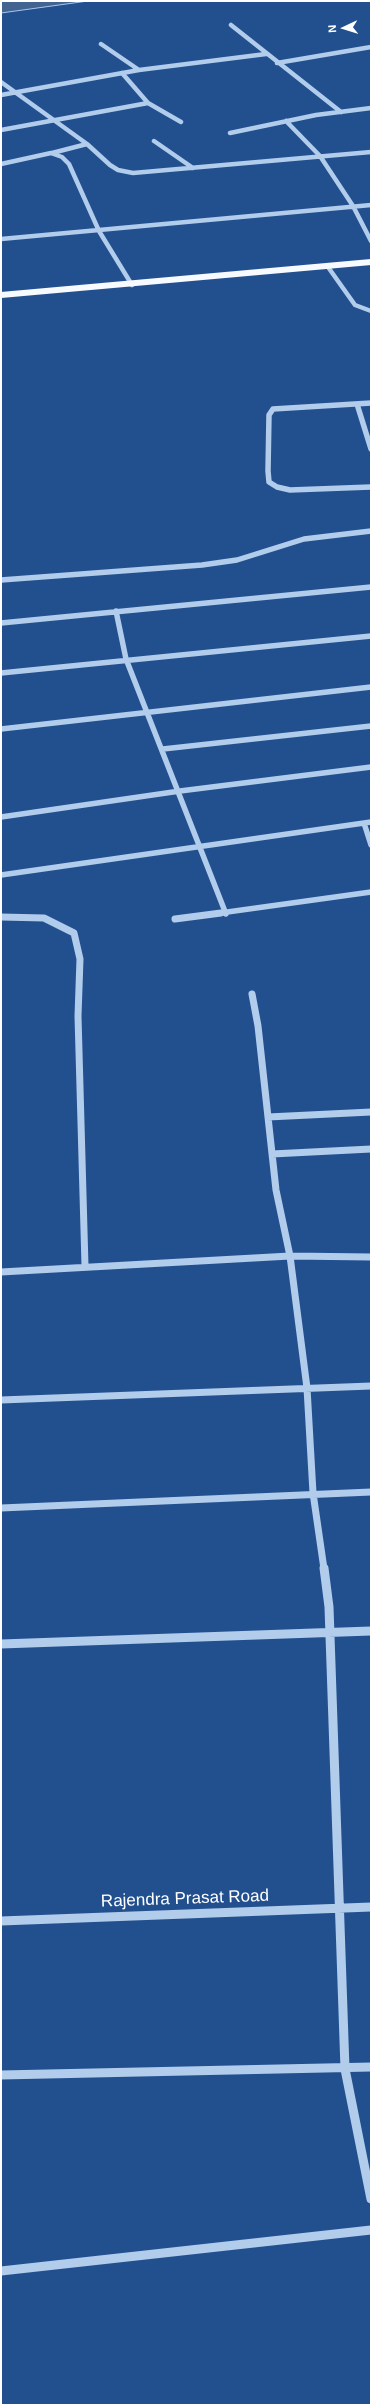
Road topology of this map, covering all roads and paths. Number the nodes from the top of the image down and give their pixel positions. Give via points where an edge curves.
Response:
1 (231, 25) dead end
2 (101, 44) dead end
3 (371, 47) edge
4 (266, 54) junction
5 (277, 63) junction
6 (139, 70) junction
7 (122, 73) junction
8 (1, 82) edge
9 (16, 92) junction
10 (1, 95) edge
11 (148, 103) junction
12 (371, 108) edge
13 (341, 112) junction
14 (52, 120) junction
15 (286, 121) junction
16 (181, 122) dead end
17 (1, 130) edge
18 (230, 133) dead end
19 (154, 141) dead end
20 (87, 144) junction
21 (371, 152) edge
22 (51, 153) junction
23 (320, 156) junction
24 (1, 164) edge
25 (193, 168) junction
26 (371, 205) edge
27 (353, 206) junction
28 (99, 231) junction
29 (1, 239) edge
30 (371, 240) edge
31 (371, 262) edge
32 (328, 267) junction
33 (132, 285) junction
34 (1, 295) edge
35 (371, 311) edge
36 (371, 403) edge
37 (357, 404) junction
38 (371, 448) edge
39 (371, 487) edge
40 (371, 531) edge
41 (1, 580) edge
42 (371, 587) edge
43 (116, 611) junction
44 (1, 623) edge
45 (371, 636) edge
46 (126, 658) junction
47 (1, 673) edge
48 (371, 687) edge
49 (148, 712) junction
50 (371, 726) edge
51 (1, 728) edge
52 (163, 749) junction
53 (371, 767) edge
54 (180, 791) junction
55 (1, 817) edge
56 (371, 822) edge
57 (364, 823) junction
58 (371, 845) edge
59 (200, 846) junction
60 (1, 875) edge
61 (371, 892) edge
62 (226, 914) junction
63 (1, 917) edge
64 (175, 920) dead end
65 (252, 994) dead end
66 (371, 1112) edge
67 (268, 1117) junction
68 (371, 1149) edge
69 (272, 1154) junction
70 (290, 1256) junction
71 (371, 1257) edge
72 (85, 1266) junction
73 (1, 1272) edge
74 (371, 1386) edge
75 (307, 1388) junction
76 (1, 1400) edge
77 (371, 1492) edge
78 (312, 1493) junction
79 (1, 1508) edge
80 (371, 1631) edge
81 (331, 1632) junction
82 (1, 1644) edge
83 (371, 1907) edge
84 (339, 1908) junction
85 (1, 1921) edge
86 (371, 2067) edge
87 (345, 2069) junction
88 (1, 2075) edge
89 (371, 2199) edge
90 (371, 2230) edge
91 (1, 2271) edge

1 - 4 street
2 - 6 street
3 - 5 street
4 - 5 street
4 - 6 street
5 - 13 street
6 - 7 street
7 - 9 street
7 - 11 street
8 - 9 street
9 - 10 street
9 - 14 street
11 - 14 street
11 - 16 street
12 - 13 street
13 - 15 street
14 - 17 street
14 - 20 street
15 - 18 street
15 - 23 street
19 - 25 street
20 - 22 street
20 - 25 street via 118,170 151,173
21 - 23 street
22 - 24 street
22 - 28 street via 62,157 69,164
23 - 25 street
23 - 27 street
26 - 27 street
27 - 28 street
27 - 30 street
28 - 29 street
28 - 33 street
31 - 32 main road
32 - 33 main road
32 - 35 street via 355,305
33 - 34 main road
36 - 37 street
37 - 38 street
37 - 39 street via 273,409 269,415 269,482 290,490
40 - 41 street via 304,539 254,556 216,563
42 - 43 street
43 - 44 street
43 - 46 street
45 - 46 street
46 - 47 street
46 - 49 street
48 - 49 street
49 - 51 street
49 - 52 street
50 - 52 street
52 - 54 street
53 - 54 street
54 - 55 street
54 - 59 street
56 - 57 street
57 - 58 street
57 - 59 street
59 - 60 street
59 - 62 street
61 - 62 street
62 - 64 street
63 - 72 street via 44,918 74,933 80,959 78,1016
65 - 67 street
66 - 67 street
67 - 69 street
68 - 69 street
69 - 70 street via 279,1208
70 - 71 street
70 - 72 street
70 - 75 street
72 - 73 street
74 - 75 street
75 - 76 street
75 - 78 street
77 - 78 street
78 - 79 street
78 - 81 street
80 - 81 street
81 - 82 street
81 - 84 street
83 - 84 street, Rajendra Prasat Road
84 - 85 street, Rajendra Prasat Road
84 - 87 street
86 - 87 street
87 - 88 street
87 - 89 street
90 - 91 street

